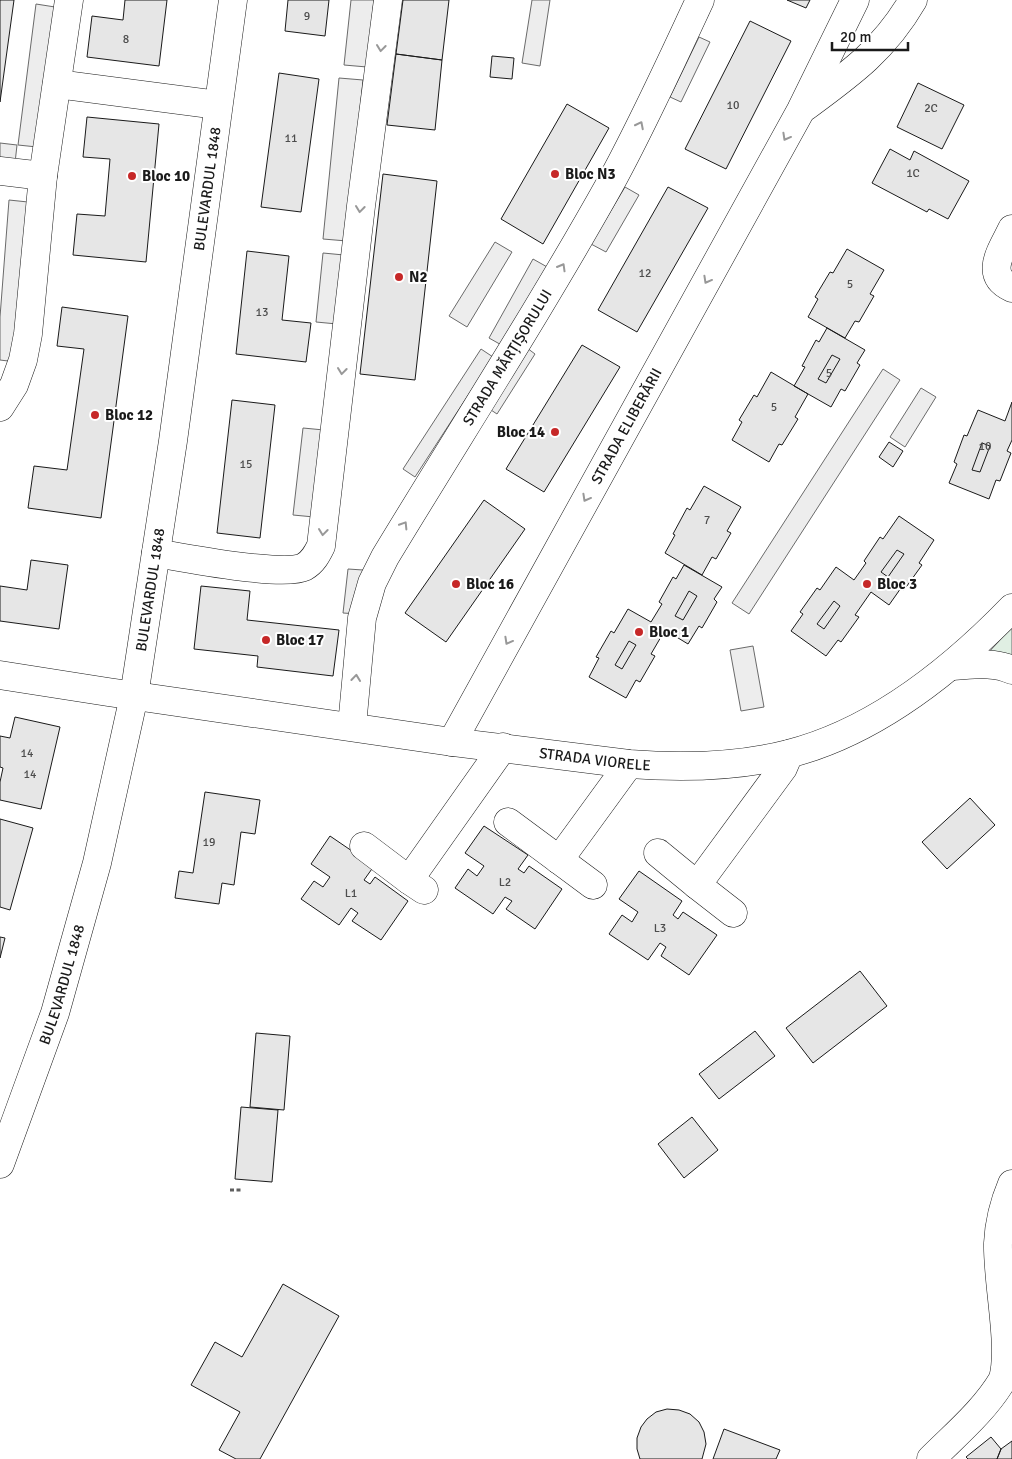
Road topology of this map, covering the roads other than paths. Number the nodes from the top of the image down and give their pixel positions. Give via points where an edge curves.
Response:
1 (69, 0) edge
2 (233, 0) edge
3 (388, 0) edge
4 (700, 0) edge
5 (855, 0) edge
6 (913, 0) edge
7 (57, 84) junction
8 (218, 105) junction
9 (801, 110) junction
10 (0, 171) edge
11 (43, 176) junction
12 (1012, 229) edge
13 (1012, 288) edge
14 (0, 407) edge
15 (156, 554) junction
16 (1012, 608) edge
17 (951, 666) junction
18 (1012, 670) edge
19 (0, 675) edge
20 (134, 696) junction
21 (352, 726) junction
22 (452, 742) junction
23 (503, 748) junction
24 (789, 754) junction
25 (629, 764) junction
26 (508, 822) dead end
27 (364, 846) dead end
28 (658, 853) dead end
29 (560, 860) junction
30 (594, 885) dead end
31 (697, 885) junction
32 (732, 913) dead end
33 (0, 1164) edge
34 (1012, 1184) edge
35 (930, 1459) edge

1 - 7 street
2 - 8 street, BULEVARDUL 1848
3 -> 15 street via 321,546 314,560 293,570
21 -> 4 street, STRADA MĂRȚIȘORULUI via 362,618 380,565 509,358 611,183
5 - 9 street, STRADA ELIBERĂRII
6 - 9 street, STRADA ELIBERĂRII via 896,27 872,55
7 - 8 street
7 - 11 street
8 - 15 street, BULEVARDUL 1848
9 -> 22 street, STRADA ELIBERĂRII
10 - 11 street
11 - 14 street via 28,334 14,385
12 - 13 street via 996,262 996,273 1004,284
15 - 20 street, BULEVARDUL 1848
16 - 17 street, STRADA VIORELE
17 - 18 street via 988,664
17 - 24 street, STRADA VIORELE via 890,710 856,728
19 - 20 street, STRADA VIORELE
20 - 21 street, STRADA VIORELE
20 - 33 street, BULEVARDUL 1848 via 97,863 64,984
21 - 22 street, STRADA VIORELE
22 - 23 street, STRADA VIORELE
23 - 25 street, STRADA VIORELE
23 - 27 street via 417,885
24 - 25 street, STRADA VIORELE via 744,763 699,766
24 - 31 street via 783,768
25 - 29 street
26 - 29 street
28 - 31 street
29 - 30 street
31 - 32 street
34 - 35 street via 1000,1216 998,1244 1010,1345 1008,1364 1003,1378 984,1405

